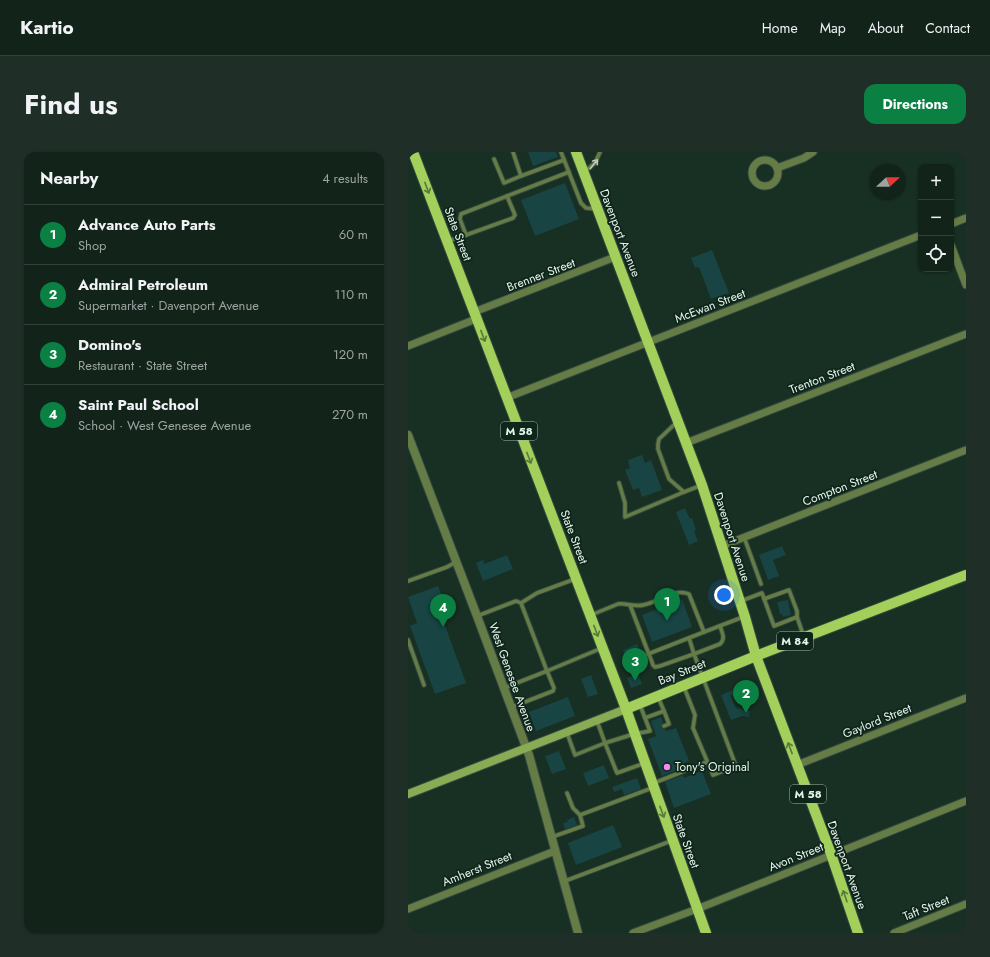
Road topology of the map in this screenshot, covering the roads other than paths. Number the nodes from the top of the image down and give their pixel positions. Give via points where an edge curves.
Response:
1 (413, 152) edge
2 (512, 152) edge
3 (561, 152) edge
4 (576, 152) edge
5 (813, 152) edge
6 (600, 153) edge
7 (494, 159) dead end
8 (564, 160) junction
9 (777, 168) dead end
10 (569, 172) junction
11 (584, 173) junction
12 (521, 176) junction
13 (507, 196) junction
14 (597, 209) junction
15 (966, 218) edge
16 (954, 223) edge
17 (466, 235) junction
18 (918, 236) edge
19 (447, 242) junction
20 (954, 253) edge
21 (615, 258) junction
22 (966, 285) edge
23 (475, 316) junction
24 (966, 334) edge
25 (647, 343) junction
26 (408, 346) edge
27 (506, 398) junction
28 (677, 421) junction
29 (408, 435) edge
30 (686, 443) junction
31 (966, 450) edge
32 (619, 483) dead end
33 (702, 485) junction
34 (684, 492) junction
35 (744, 537) junction
36 (722, 546) junction
37 (456, 562) junction
38 (966, 575) edge
39 (576, 579) junction
40 (408, 581) edge
41 (760, 584) dead end
42 (764, 599) junction
43 (740, 602) junction
44 (521, 603) junction
45 (630, 605) junction
46 (478, 616) junction
47 (590, 616) junction
48 (745, 617) junction
49 (797, 617) junction
50 (720, 626) junction
51 (704, 632) junction
52 (689, 638) junction
53 (804, 638) junction
54 (408, 640) edge
55 (602, 648) junction
56 (648, 654) junction
57 (694, 654) junction
58 (756, 656) junction
59 (547, 671) junction
60 (704, 678) junction
61 (424, 685) dead end
62 (683, 685) junction
63 (503, 689) junction
64 (658, 696) junction
65 (966, 698) edge
66 (640, 704) junction
67 (511, 708) junction
68 (626, 710) junction
69 (664, 711) junction
70 (645, 718) junction
71 (596, 720) junction
72 (664, 726) dead end
73 (566, 732) junction
74 (634, 734) junction
75 (605, 743) junction
76 (526, 748) junction
77 (707, 762) junction
78 (645, 763) junction
79 (797, 765) junction
80 (653, 786) junction
81 (567, 793) dead end
82 (408, 794) edge
83 (966, 801) edge
84 (580, 815) junction
85 (551, 838) junction
86 (672, 840) junction
87 (555, 851) junction
88 (831, 854) junction
89 (564, 881) junction
90 (966, 904) edge
91 (408, 909) edge
92 (697, 909) junction
93 (578, 933) edge
94 (633, 933) edge
95 (706, 933) edge
96 (858, 933) edge
97 (894, 933) edge

1 -> 19 main road, State Street / M 58
2 - 12 lane
3 - 8 lane
4 - 11 main road, Davenport Avenue / M 58
5 - 9 street
11 -> 6 lane via 595,163
7 - 12 lane via 504,183
8 - 10 lane
8 - 12 lane
10 - 13 lane
10 - 14 lane via 581,203 586,208
11 - 14 main road, Davenport Avenue / M 58
13 - 17 lane via 461,214 460,219
13 - 17 lane via 515,215 513,218
14 - 21 main road, Davenport Avenue / M 58
15 - 16 street
17 - 19 lane
18 - 25 street, McEwan Street
19 - 23 main road, State Street / M 58
20 - 22 street
21 - 23 street, Brenner Street
21 - 25 main road, Davenport Avenue / M 58
23 - 26 street, Brenner Street
23 -> 27 main road, State Street / M 58
24 - 30 street, Trenton Street
25 - 27 street, McEwan Street
25 - 28 main road, Davenport Avenue / M 58
27 -> 39 main road, State Street / M 58
28 - 30 main road, Davenport Avenue / M 58
28 - 34 lane via 659,439 658,449 669,479
29 - 37 street, West Genesee Avenue
30 - 33 main road, Davenport Avenue / M 58
31 - 35 street, Compton Street
32 - 34 lane via 625,504 625,516
33 - 34 lane
33 - 36 main road, Davenport Avenue / M 58
35 - 36 street, Compton Street
35 - 41 lane
36 - 43 main road, Davenport Avenue / M 58
37 - 40 lane
37 - 46 street, West Genesee Avenue
38 - 53 main road, Bay Street / M 84
39 - 44 lane via 537,593
39 - 47 main road, State Street / M 58
42 - 43 lane via 762,593
42 - 49 lane via 774,626
42 - 49 lane via 789,590
43 - 48 main road, Davenport Avenue / M 58
44 - 46 lane via 516,601
44 - 59 lane
45 - 47 lane via 618,604
45 - 51 lane via 642,606 679,592 689,594
45 - 56 lane
46 - 63 street, West Genesee Avenue
47 -> 55 main road, State Street / M 58
48 - 50 lane
48 - 58 main road, Davenport Avenue / M 58
49 - 53 lane
50 - 51 lane
50 - 57 lane via 723,642
51 - 52 lane
52 - 56 lane
52 - 57 lane
53 - 58 main road, Bay Street / M 84
54 - 61 lane
55 - 59 lane
55 - 68 main road, State Street / M 58
56 - 57 lane via 652,665 656,667
57 - 60 lane
58 - 60 main road, Bay Street / M 84
79 -> 58 main road, Davenport Avenue / M 58
59 - 63 lane
59 - 67 lane via 554,691
60 - 62 main road, Bay Street / M 84
60 - 77 lane via 736,766 713,775
62 - 64 main road, Bay Street / M 84
62 - 77 lane via 695,715 693,728
63 - 67 street, West Genesee Avenue
64 - 66 main road, Bay Street / M 84
64 - 69 lane
65 - 79 street, Gaylord Street
66 - 68 main road, Bay Street / M 84
66 - 70 lane
67 - 76 street, West Genesee Avenue
68 - 71 main road, Bay Street
68 - 74 main road, State Street / M 58
69 - 70 lane
69 - 72 lane via 669,724
70 - 74 lane via 652,730
71 - 73 main road, Bay Street
71 - 75 lane
73 - 75 lane via 575,755
73 - 76 main road, Bay Street
74 - 75 lane
74 - 78 main road, State Street / M 58
75 - 78 lane via 618,772
76 - 82 main road, Bay Street
76 - 85 street, West Genesee Avenue
77 - 80 lane
78 - 80 main road, State Street / M 58
79 - 88 main road, Davenport Avenue / M 58
80 - 84 lane
80 -> 86 main road, State Street / M 58
81 - 84 lane via 573,808
83 - 88 street, Avon Street
84 - 85 lane via 583,826
85 - 87 street, West Genesee Avenue
86 - 89 lane
86 - 92 main road, State Street / M 58
87 - 89 street, West Genesee Avenue
87 - 91 street, Amherst Street
88 - 92 street, Avon Street
96 -> 88 main road, Davenport Avenue / M 58
89 - 93 street, West Genesee Avenue
90 - 97 street, Taft Street
92 - 94 street, Avon Street
92 - 95 main road, State Street / M 58

